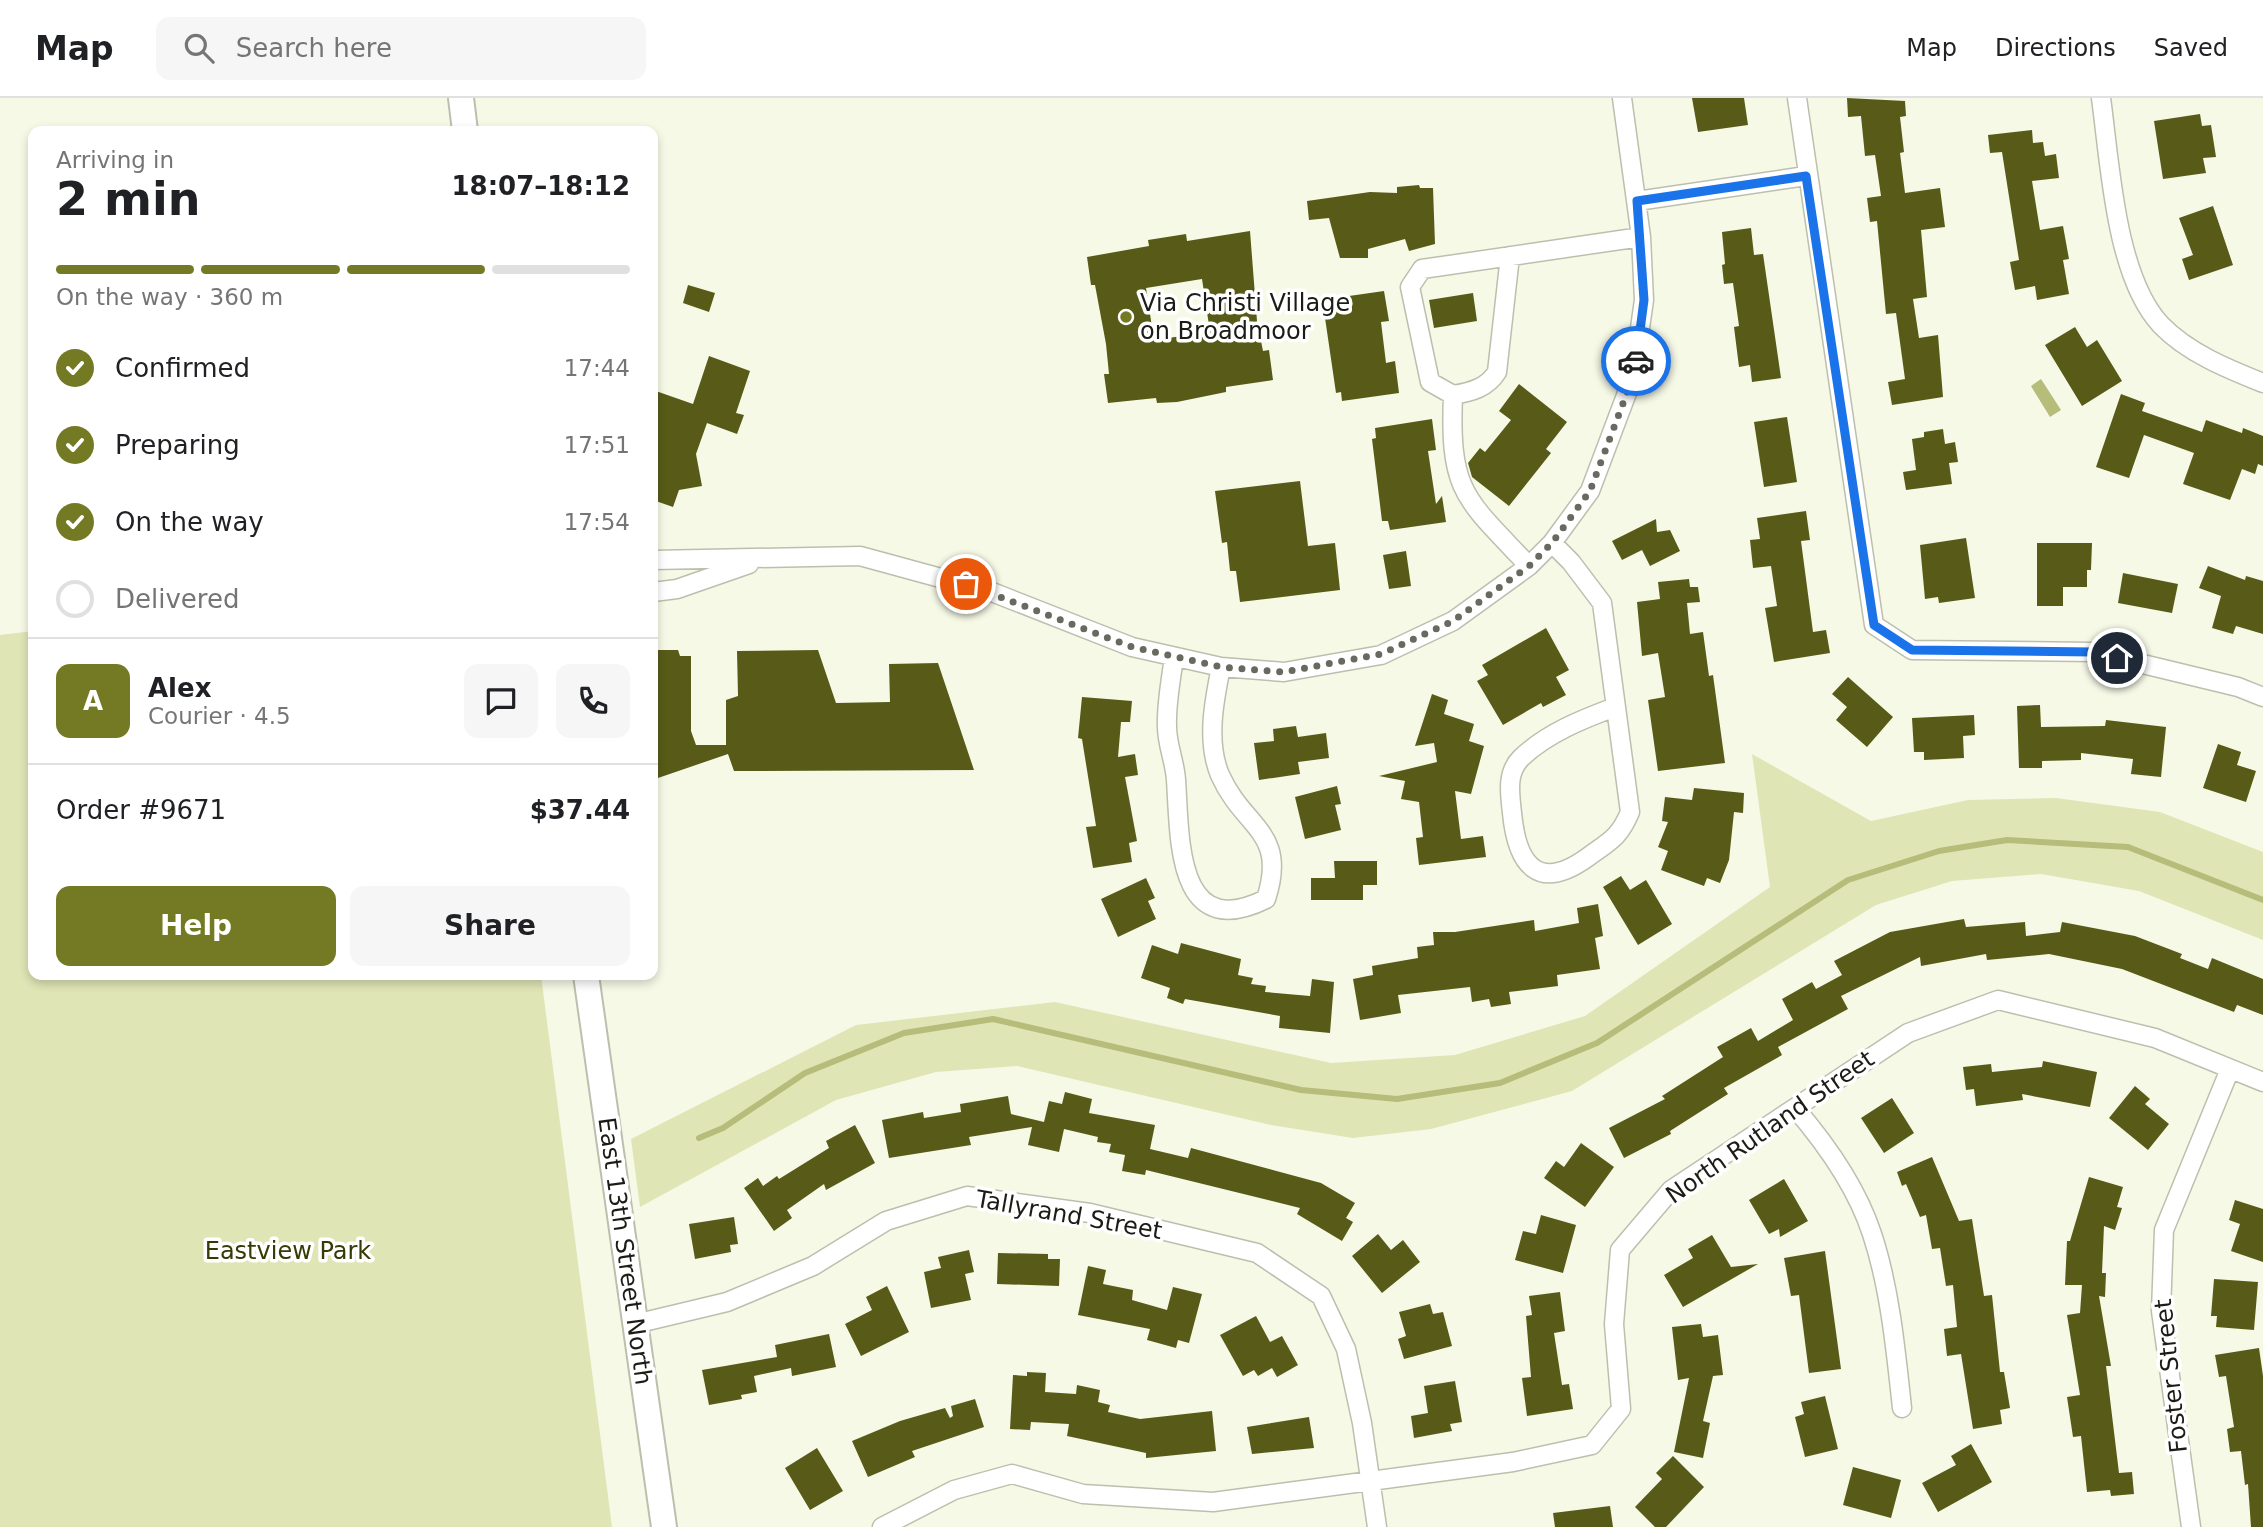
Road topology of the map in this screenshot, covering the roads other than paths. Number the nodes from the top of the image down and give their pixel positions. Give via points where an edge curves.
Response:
1 (461, 98) edge
2 (1622, 98) edge
3 (1797, 98) edge
4 (2101, 98) edge
5 (464, 126) edge
6 (1806, 176) junction
7 (1637, 201) junction
8 (1641, 237) junction
9 (1510, 256) junction
10 (2263, 383) edge
11 (1453, 395) junction
12 (1552, 543) junction
13 (762, 559) junction
14 (658, 560) edge
15 (1529, 566) junction
16 (658, 591) edge
17 (1174, 657) junction
18 (1221, 667) junction
19 (2263, 697) edge
20 (1615, 708) junction
21 (587, 980) edge
22 (2230, 1069) junction
23 (2263, 1082) edge
24 (1795, 1108) junction
25 (635, 1324) junction
26 (1902, 1408) dead end
27 (1370, 1481) junction
28 (664, 1527) edge
29 (882, 1527) edge
30 (1377, 1527) edge
31 (2191, 1527) edge

1 - 5 main road
2 - 7 street
3 - 6 street
4 - 10 street via 2122,241 2141,292 2161,324 2213,363
6 - 7 street
6 - 19 street via 1874,625 1912,650 2093,652
7 - 8 street
8 - 9 street
8 - 12 street via 1644,300 1633,377 1590,491
9 - 11 street via 1497,372 1479,389
9 - 11 street via 1422,270 1410,287 1430,382
11 - 15 street via 1451,442 1458,480 1478,512
12 - 15 street
12 - 20 street via 1602,603
13 - 14 street
13 - 16 street
13 - 17 street via 860,556 992,592 1132,647
15 - 18 street via 1453,621 1381,654 1284,672
17 - 18 street
17 - 18 street via 1167,727 1176,777 1179,853 1189,882 1205,902 1230,910 1266,899 1274,853 1219,773 1212,732
20 - 20 street via 1573,723 1522,757 1514,768 1509,784 1514,840 1520,856 1536,872 1569,871 1622,833 1630,812
21 - 25 main road, East 13th Street North
22 - 23 street, North Rutland Street
22 - 24 street, North Rutland Street via 2155,1038 1998,1000 1908,1033
22 - 31 street, Foster Street via 2164,1230 2161,1311
24 - 26 street via 1830,1149 1872,1234 1894,1336
24 - 27 street, North Rutland Street via 1671,1190 1620,1250 1614,1324 1621,1409 1592,1445 1513,1462
25 - 27 street, Tallyrand Street via 727,1302 813,1266 886,1221 967,1196 1090,1213 1256,1253 1321,1296 1346,1349
25 - 28 main road, East 13th Street North
27 - 29 street, North Rutland Street via 1213,1502 1083,1494 1012,1474 954,1490
27 - 30 street, Tallyrand Street

